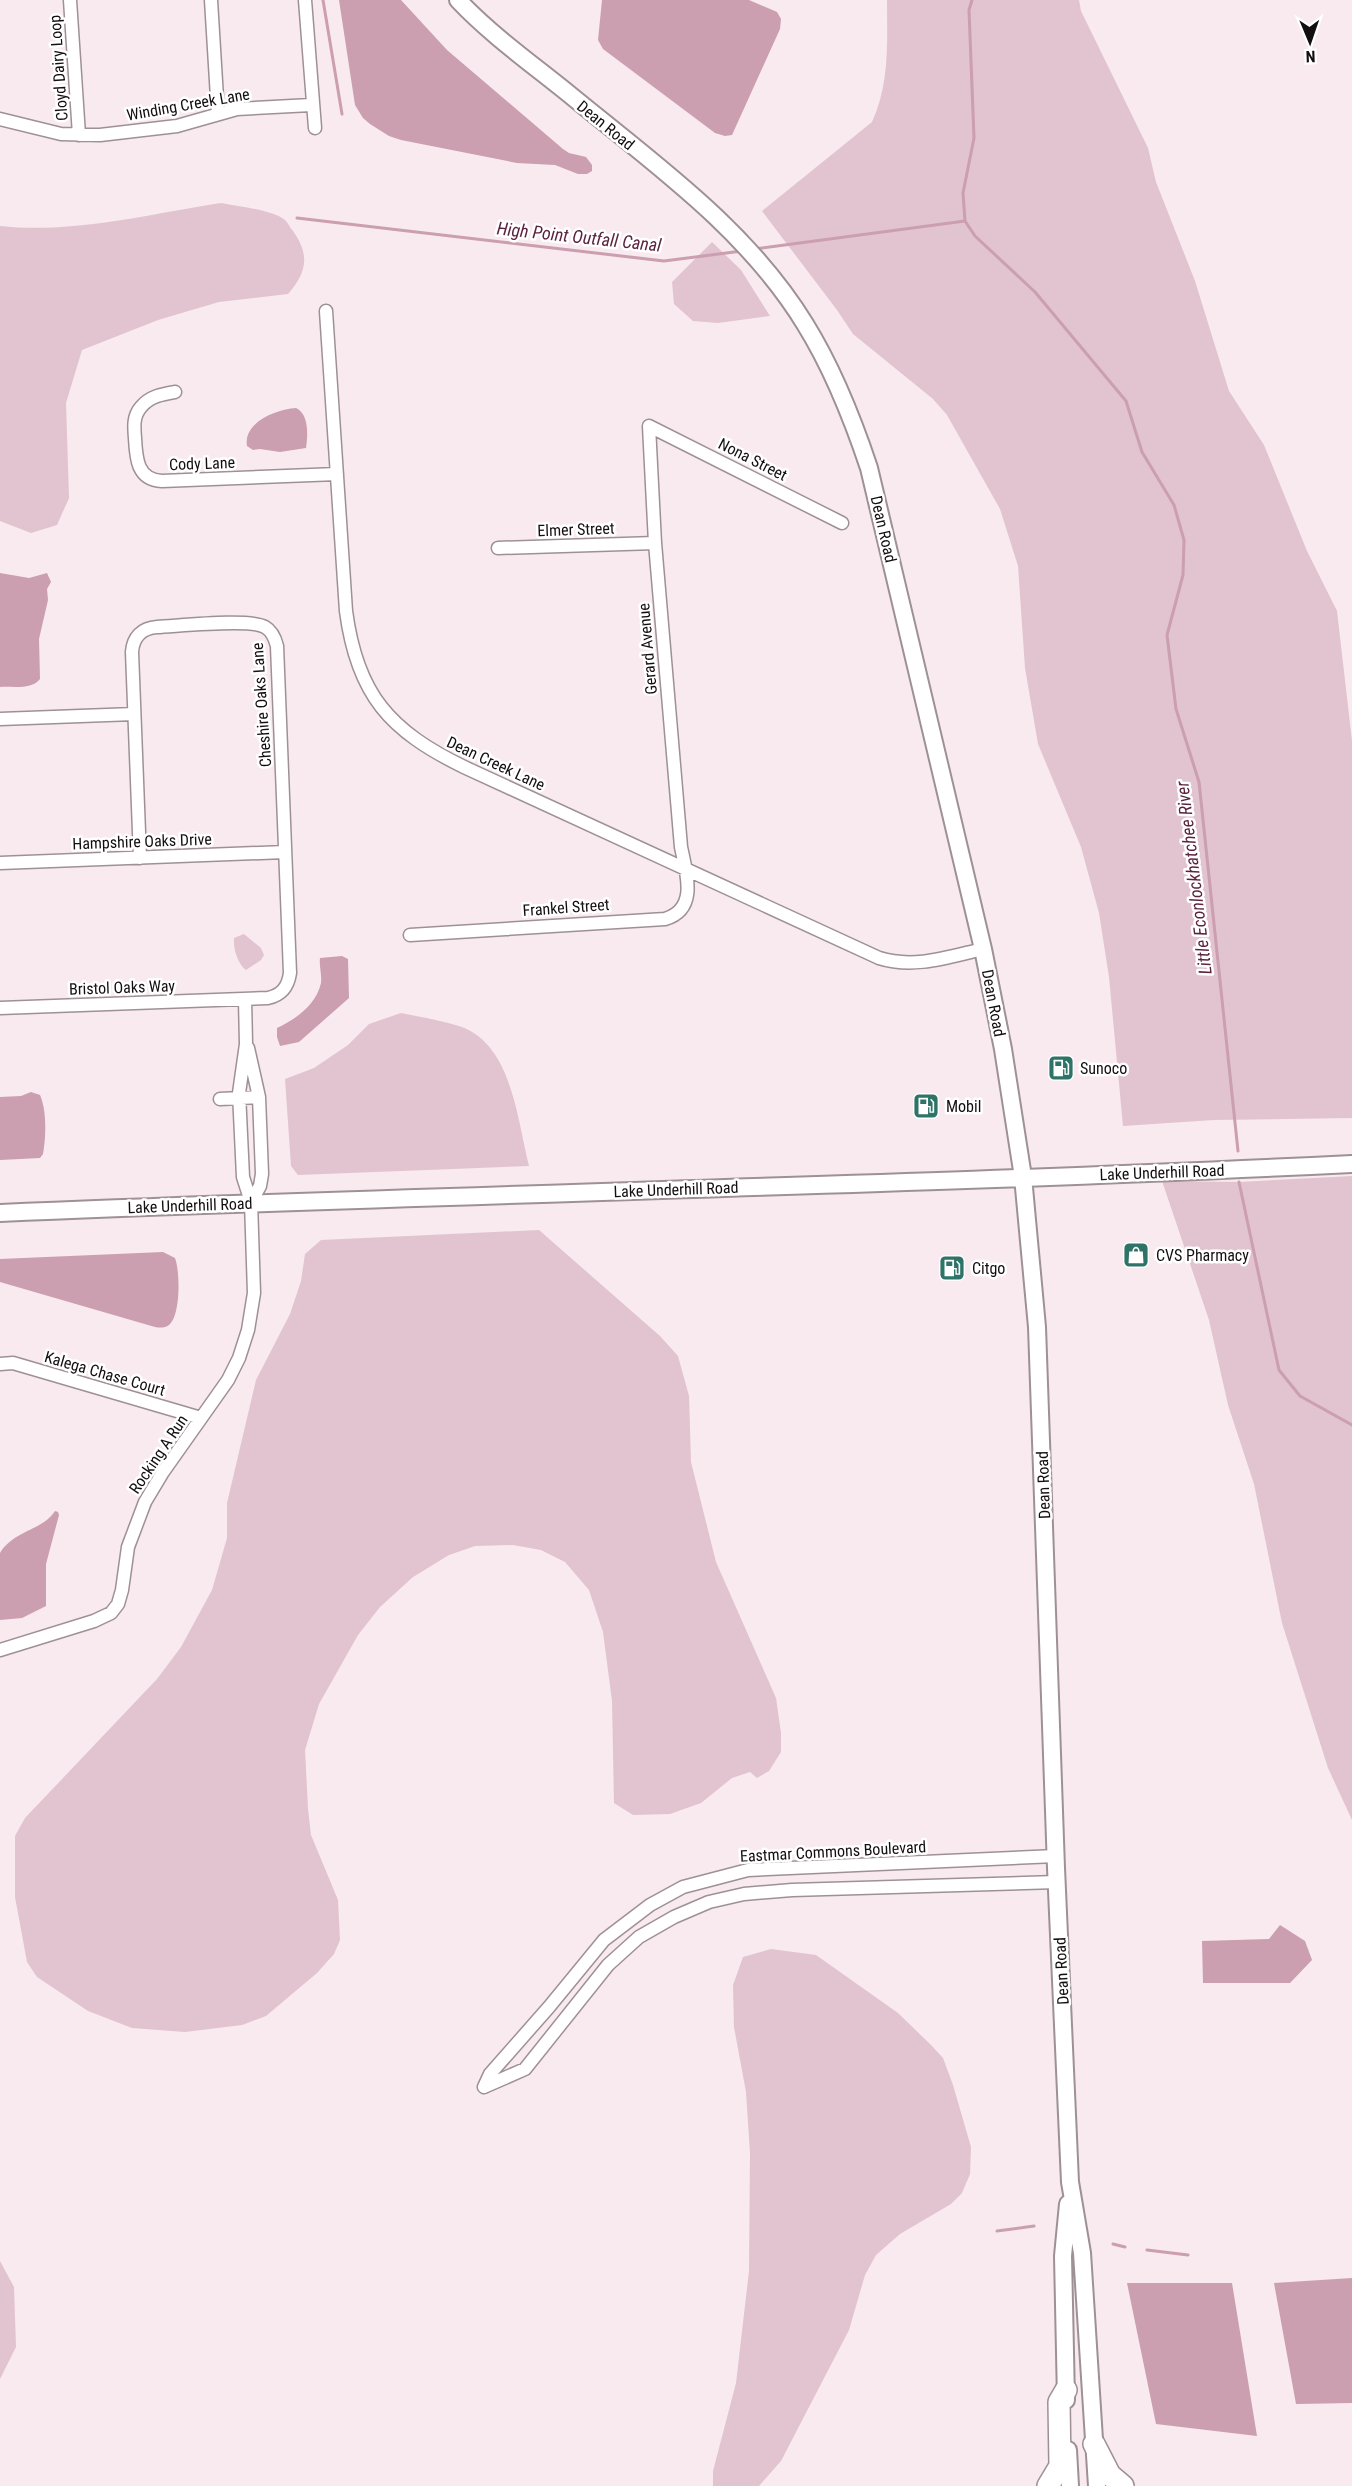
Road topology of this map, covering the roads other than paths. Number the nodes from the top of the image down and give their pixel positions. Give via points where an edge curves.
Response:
1 (70, 0) edge
2 (211, 0) edge
3 (305, 0) edge
4 (458, 0) edge
5 (311, 105) junction
6 (218, 114) junction
7 (0, 119) edge
8 (315, 128) dead end
9 (79, 135) junction
10 (326, 311) dead end
11 (175, 392) dead end
12 (649, 426) joint
13 (337, 474) junction
14 (842, 523) dead end
15 (655, 543) junction
16 (498, 548) dead end
17 (134, 714) junction
18 (0, 719) edge
19 (285, 852) junction
20 (140, 858) junction
21 (0, 863) edge
22 (686, 870) junction
23 (410, 935) dead end
24 (983, 949) junction
25 (245, 999) junction
26 (0, 1008) edge
27 (246, 1044) junction
28 (259, 1097) junction
29 (239, 1098) junction
30 (220, 1099) dead end
31 (1352, 1164) edge
32 (1023, 1177) junction
33 (251, 1202) junction
34 (0, 1213) edge
35 (0, 1364) edge
36 (201, 1418) junction
37 (0, 1650) edge
38 (1056, 1856) junction
39 (1057, 1882) junction
40 (1070, 2182) junction
41 (1066, 2390) junction
42 (1094, 2444) junction
43 (1048, 2486) edge
44 (1070, 2486) edge
45 (1097, 2486) edge
46 (1123, 2486) edge

1 - 9 street, Cloyd Dairy Loop
2 - 6 street
3 - 5 street
4 - 24 street, Dean Road via 698,200 777,284 804,322 853,418 870,468
5 - 6 street, Winding Creek Lane via 245,108
5 - 8 street
6 - 9 street, Winding Creek Lane via 177,126
7 - 9 street, Winding Creek Lane
10 - 13 street, Dean Creek Lane
11 - 13 street, Cody Lane via 150,399 135,417 136,462 152,479
12 - 14 street, Nona Street
12 - 15 street, Gerard Avenue
13 - 22 street, Dean Creek Lane via 351,641 364,680 390,719 444,757
15 - 16 street, Elmer Street
15 - 22 street, Gerard Avenue
17 - 18 street
17 - 19 street, Cheshire Oaks Lane via 132,647 143,631 251,623 270,631 277,646
17 - 20 street, Cheshire Oaks Lane
19 - 20 street, Hampshire Oaks Drive
19 - 25 street, Cheshire Oaks Lane via 288,983 276,996
20 - 21 street, Hampshire Oaks Drive
22 - 23 street, Frankel Street via 688,896 678,911 665,918
22 - 24 street, Dean Creek Lane via 888,961 921,962
24 - 32 street, Dean Road
25 - 26 street, Bristol Oaks Way
25 - 27 street, Rocking A Run
27 - 28 street, Rocking A Run
27 - 29 street, Rocking A Run
28 - 29 street
28 - 33 street, Rocking A Run via 261,1179
29 - 30 street
29 - 33 street, Rocking A Run via 243,1177
31 - 32 street, Lake Underhill Road
32 - 33 street, Lake Underhill Road
32 - 38 street, Dean Road via 1037,1327
33 - 34 street, Lake Underhill Road
33 - 36 street, Rocking A Run via 254,1293 248,1330 234,1369
35 - 36 street, Kalega Chase Court via 13,1364
36 - 37 street, Rocking A Run via 140,1513 128,1546 122,1594 115,1609 94,1621
38 - 39 street, Dean Road
38 - 39 street, Eastmar Commons Boulevard via 748,1870 683,1887 650,1905 604,1940 489,2074 484,2087 525,2069 608,1965 639,1937 709,1902 792,1890
39 - 40 street, Dean Road
40 - 41 street, Dean Road via 1063,2256
40 - 42 street, Dean Road via 1082,2253
41 - 43 highway via 1059,2402 1060,2466
41 - 44 street, Dean Road
42 - 45 street, Dean Road
42 - 46 highway via 1110,2475

